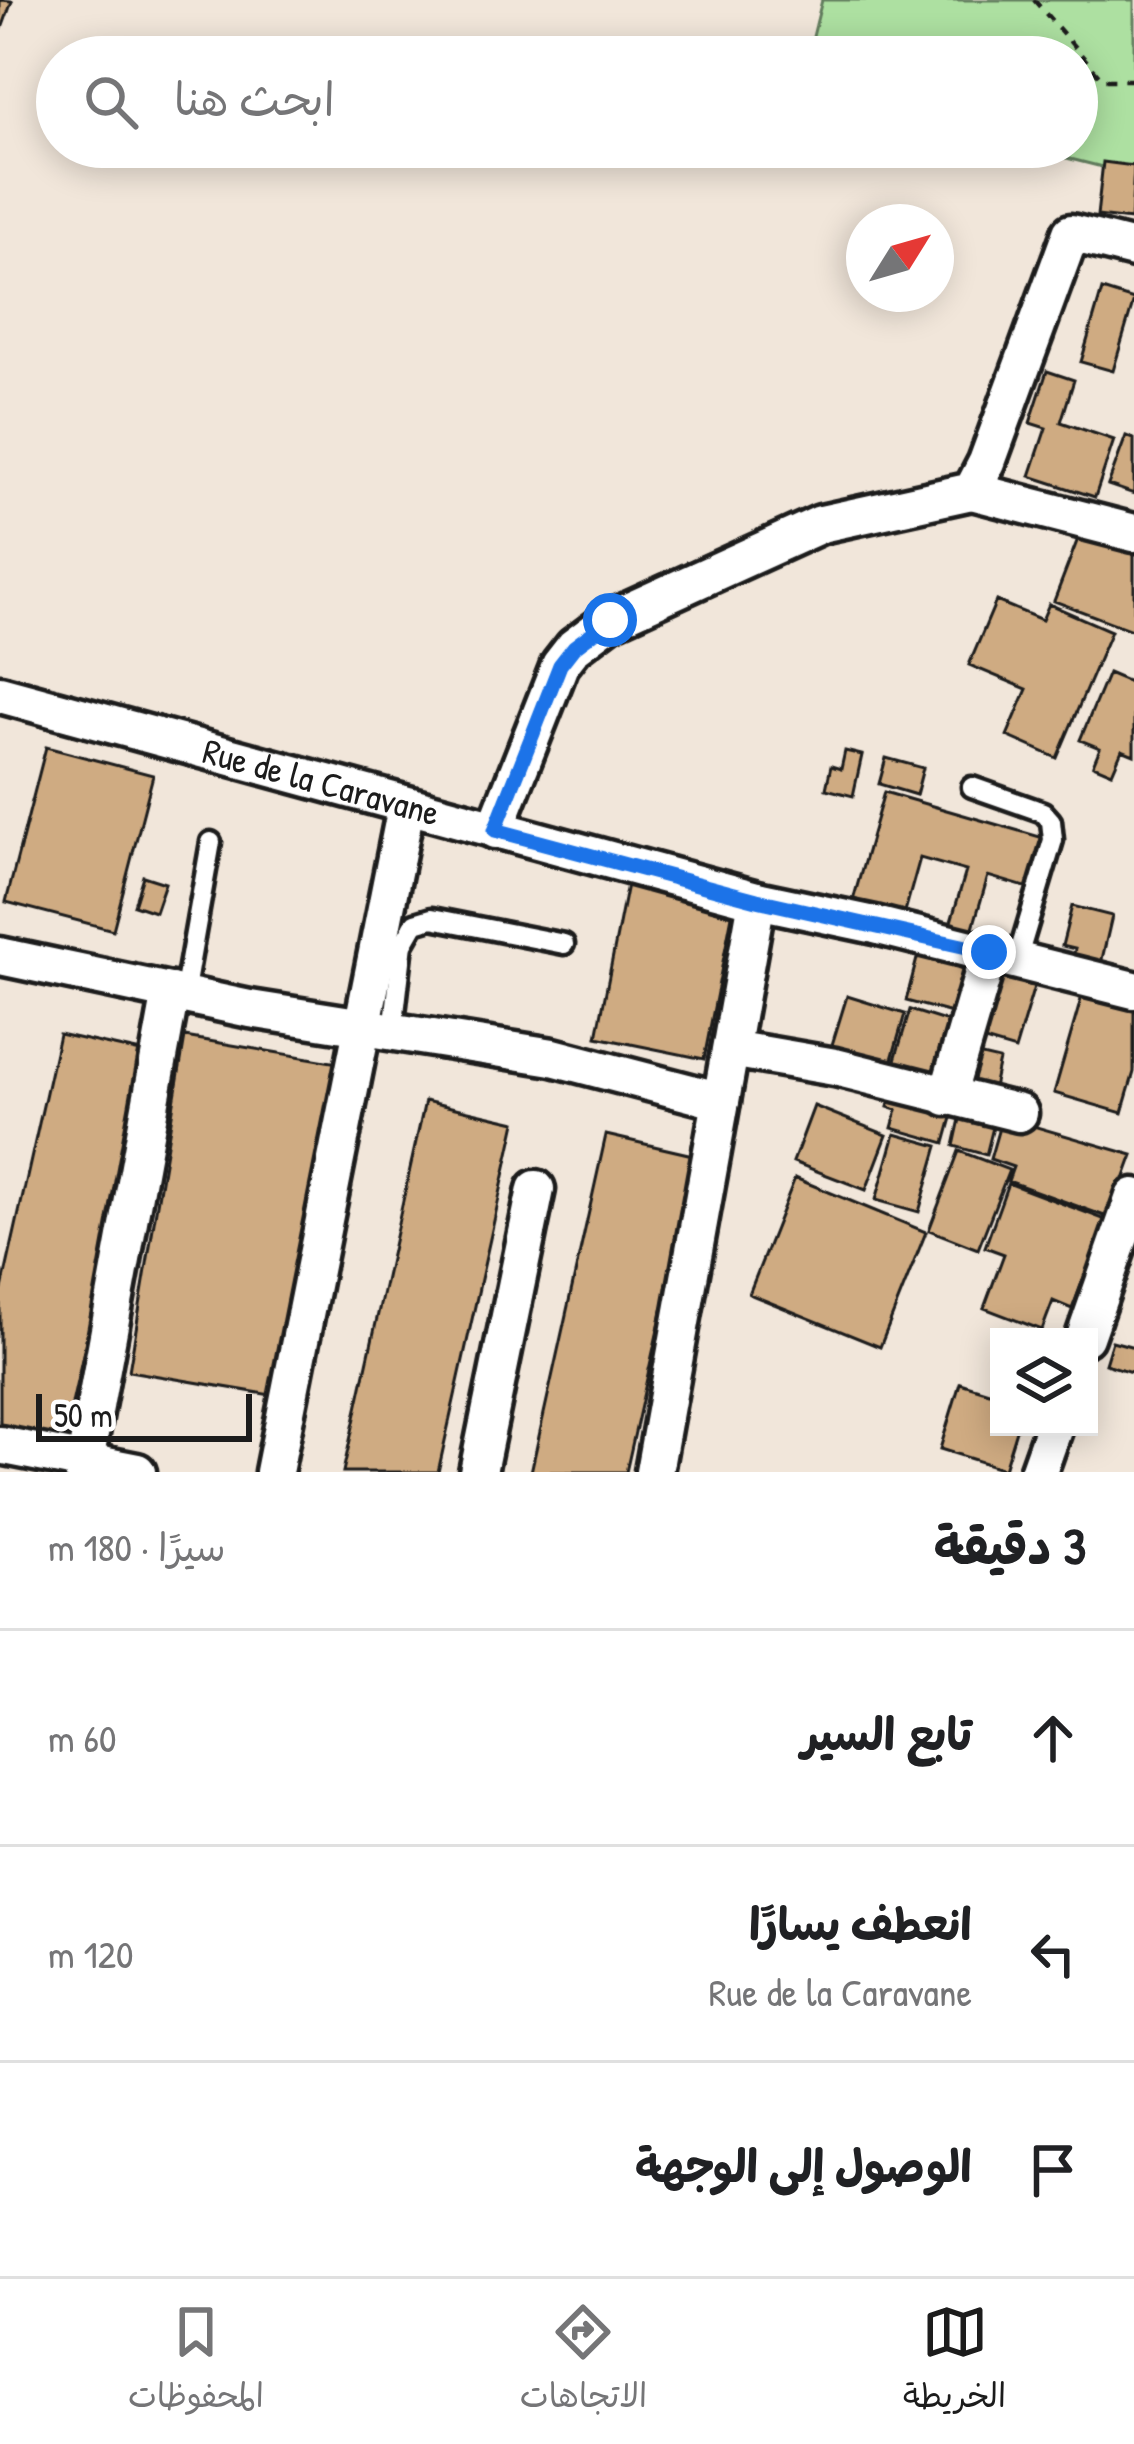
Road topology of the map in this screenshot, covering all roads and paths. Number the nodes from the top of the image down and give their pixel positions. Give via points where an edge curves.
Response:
1 (1034, 0) edge
2 (1065, 36) edge
3 (1098, 74) edge
4 (1134, 80) edge
5 (1134, 248) edge
6 (972, 491) junction
7 (1134, 533) edge
8 (0, 694) edge
9 (972, 787) dead end
10 (406, 807) junction
11 (495, 830) junction
12 (212, 842) dead end
13 (757, 900) junction
14 (564, 944) dead end
15 (0, 956) edge
16 (1003, 956) junction
17 (1133, 986) edge
18 (178, 994) junction
19 (378, 1029) junction
20 (731, 1049) junction
21 (947, 1097) junction
22 (721, 1101) junction
23 (1019, 1113) dead end
24 (536, 1189) dead end
25 (1134, 1197) edge
26 (1088, 1328) edge
27 (1051, 1436) edge
28 (0, 1445) edge
29 (84, 1467) edge
30 (137, 1472) edge
31 (274, 1472) edge
32 (478, 1472) edge
33 (654, 1472) edge
34 (1038, 1472) edge

1 - 2 path
3 - 4 path
5 - 6 street via 1071,233
6 - 7 street
6 - 11 street via 821,524 610,620 560,665
8 - 10 street, Rue de la Caravane
9 - 16 lane via 1051,821 1053,840
10 - 11 street, Rue de la Caravane
10 - 19 street
11 - 13 street, Rue de la Caravane
12 - 18 lane
13 - 16 street, Rue de la Caravane
13 - 20 street
14 - 19 lane via 432,918 415,923
15 - 18 street
16 - 17 street, Rue de la Caravane
16 - 21 street
18 - 19 street
18 - 29 street
19 - 22 street via 553,1057
19 - 31 street
20 - 21 street
20 - 22 street
21 - 23 street
22 - 33 street
24 - 32 street
25 - 26 street
27 - 34 street
28 - 29 street
29 - 30 street

